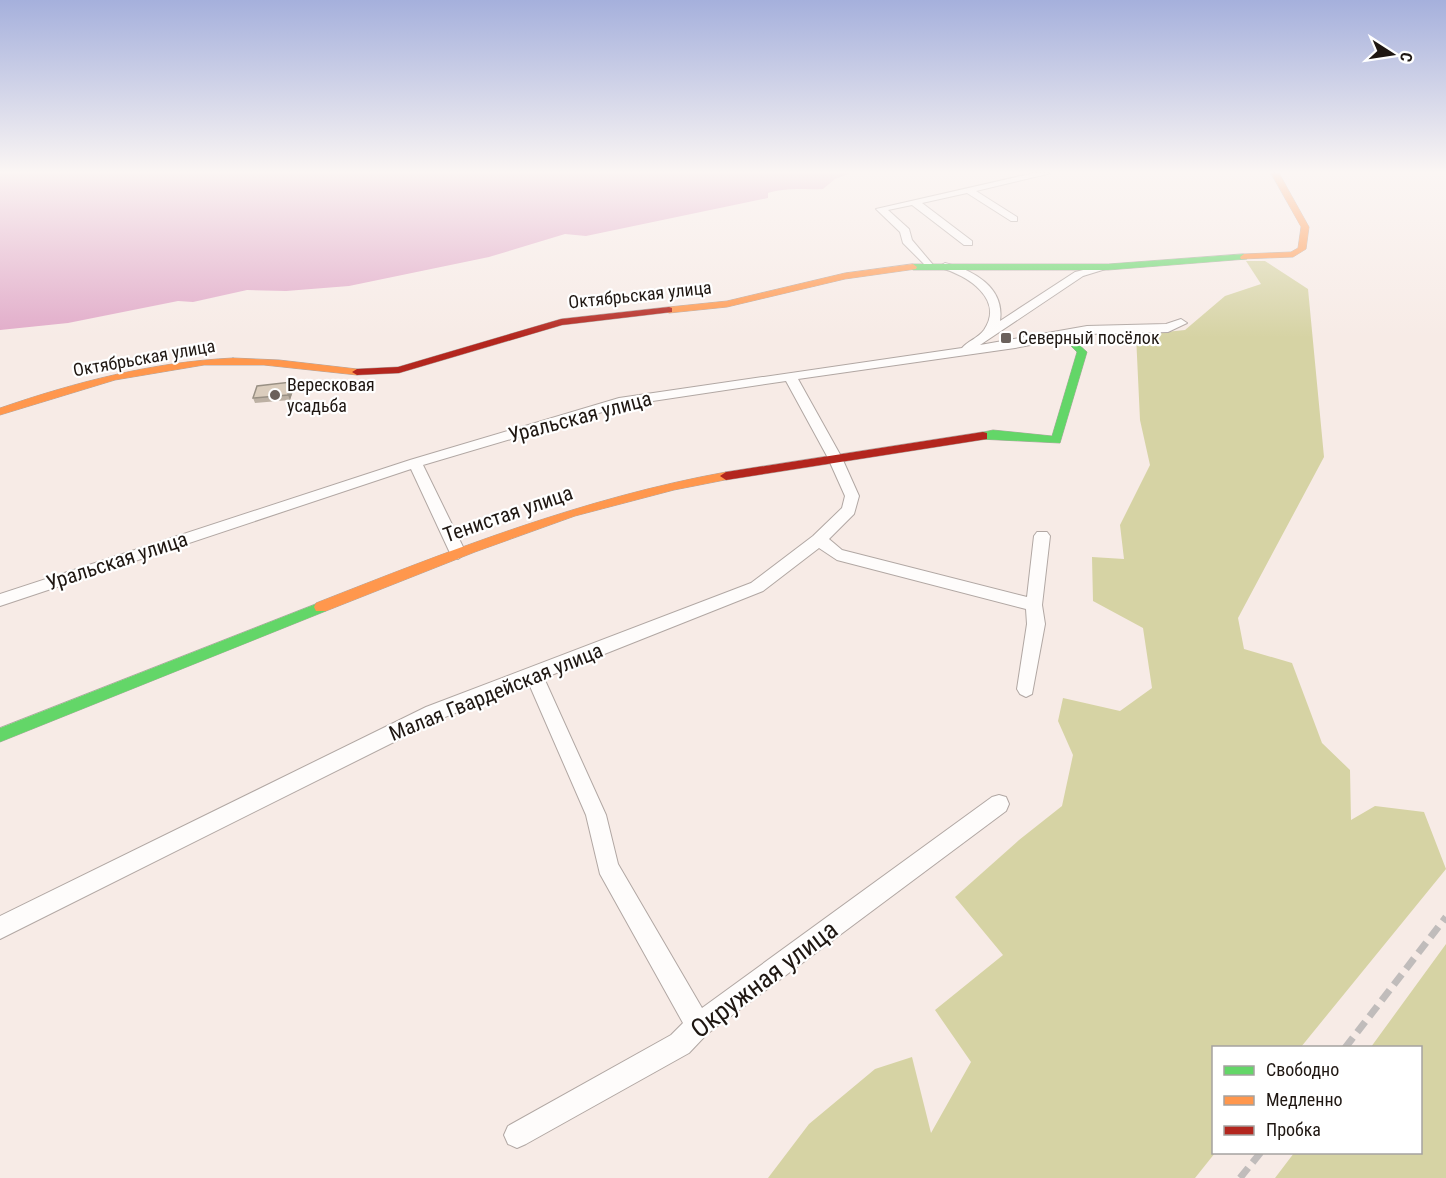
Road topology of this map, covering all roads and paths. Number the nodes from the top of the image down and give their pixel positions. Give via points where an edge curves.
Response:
1 (902, 228) edge
2 (948, 228) edge
3 (1305, 228) edge
4 (968, 243) dead end
5 (929, 266) junction
6 (945, 266) junction
7 (1108, 267) junction
8 (1181, 322) dead end
9 (987, 335) junction
10 (1065, 335) junction
11 (962, 350) junction
12 (790, 377) junction
13 (0, 412) edge
14 (835, 458) junction
15 (415, 463) junction
16 (1042, 536) dead end
17 (819, 540) junction
18 (458, 553) junction
19 (0, 600) edge
20 (1034, 605) junction
21 (533, 674) junction
22 (1026, 689) dead end
23 (0, 735) edge
24 (999, 804) dead end
25 (0, 928) edge
26 (698, 1025) junction
27 (517, 1135) dead end

1 - 5 street via 907,241
2 - 4 street
3 - 7 street, Октябрьская улица via 1302,249 1293,254
5 - 6 street, Октябрьская улица
5 - 13 street, Октябрьская улица via 845,276 727,304 561,322 399,370 358,372 235,361 201,363 110,379
6 - 7 street, Октябрьская улица
6 - 9 street via 969,275 992,296 997,317
7 - 9 street via 1079,274
8 - 10 street, Уральская улица via 1168,328 1087,330
9 - 11 street
10 - 11 street, Уральская улица
10 - 14 street, Тенистая улица via 1082,352 1056,440 993,434
11 - 12 street, Уральская улица
12 - 14 street, Малая Гвардейская улица
12 - 15 street, Уральская улица via 624,401
14 - 17 street, Малая Гвардейская улица via 852,496 849,510
14 - 18 street, Тенистая улица via 683,483 571,513
15 - 18 street
15 - 19 street, Уральская улица
16 - 20 street
17 - 20 street via 837,554
17 - 21 street, Малая Гвардейская улица via 757,587
18 - 23 street, Тенистая улица
20 - 22 street via 1036,624
21 - 25 street, Малая Гвардейская улица via 434,713
21 - 26 street via 596,815 609,867
24 - 26 street, Окружная улица
26 - 27 street, Окружная улица via 680,1044

